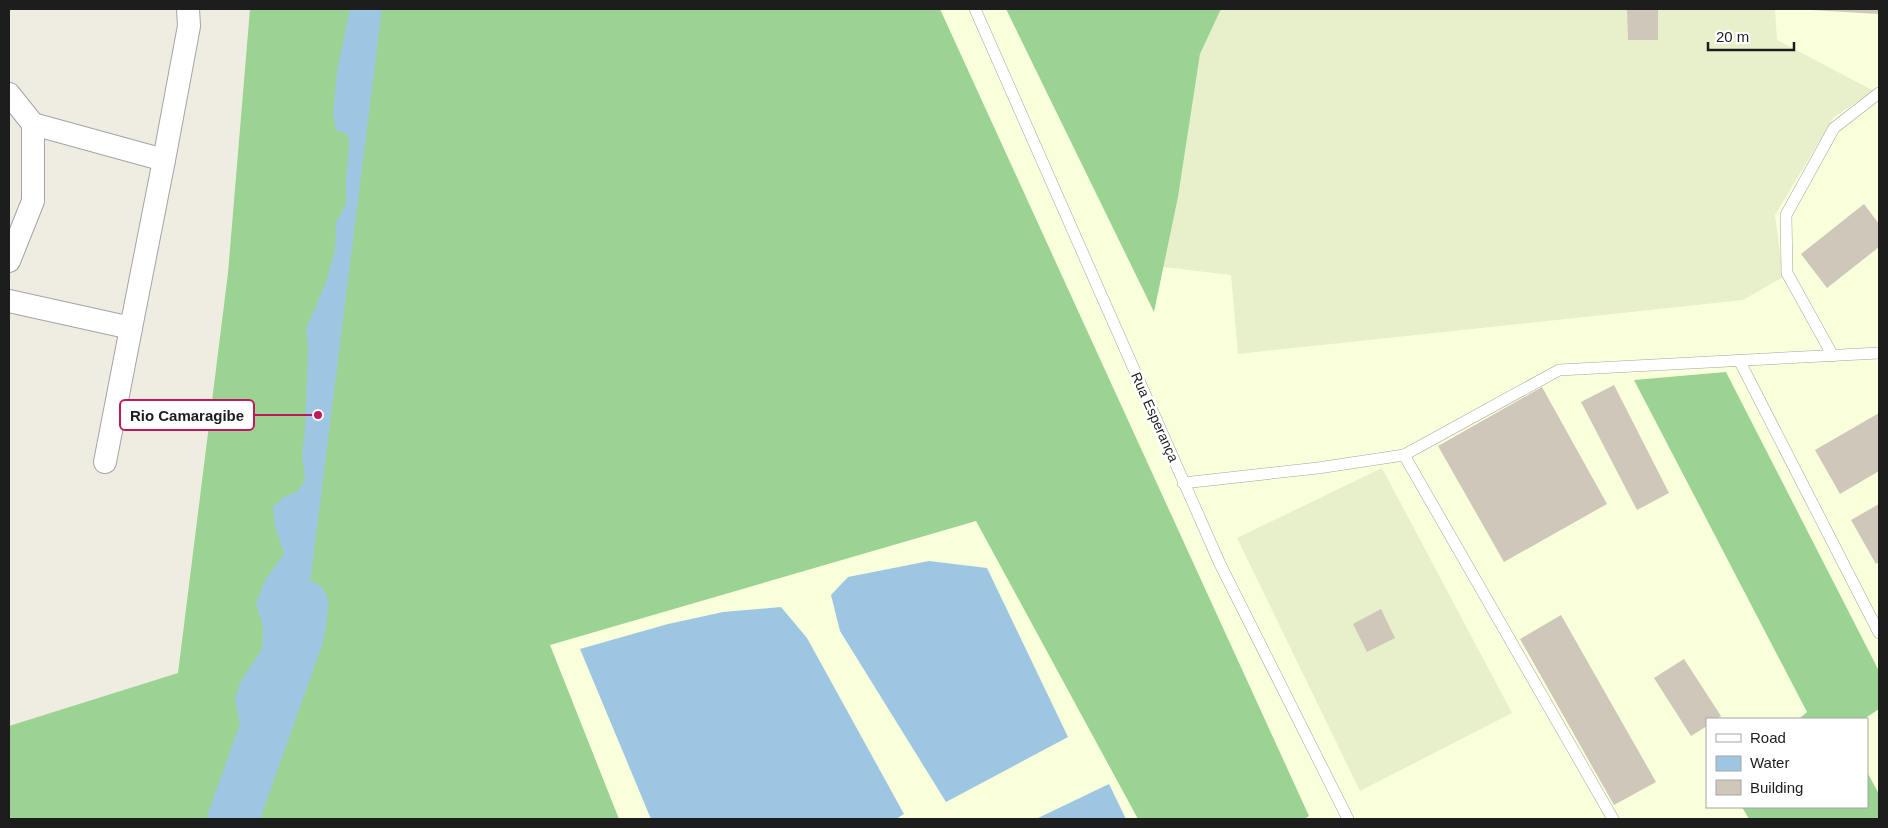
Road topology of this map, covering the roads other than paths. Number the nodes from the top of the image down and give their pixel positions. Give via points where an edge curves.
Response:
1 (188, 9) edge
2 (975, 9) edge
3 (1879, 93) edge
4 (9, 94) edge
5 (34, 124) junction
6 (164, 160) junction
7 (9, 261) edge
8 (9, 300) edge
9 (131, 328) junction
10 (1879, 353) edge
11 (1833, 356) junction
12 (1739, 360) junction
13 (1404, 455) junction
14 (105, 462) dead end
15 (1183, 483) junction
16 (1879, 633) edge
17 (1348, 819) edge
18 (1613, 819) edge

1 - 6 street via 189,26
2 - 15 lane, Rua Esperança
3 - 11 lane via 1834,128 1786,215 1787,273
4 - 5 street
5 - 6 street
5 - 7 street via 33,201
6 - 9 street
8 - 9 street
9 - 14 street
10 - 11 lane
11 - 12 lane
12 - 13 lane via 1559,370
12 - 16 lane
13 - 15 lane
13 - 18 lane
15 - 17 lane, Rua Esperança

